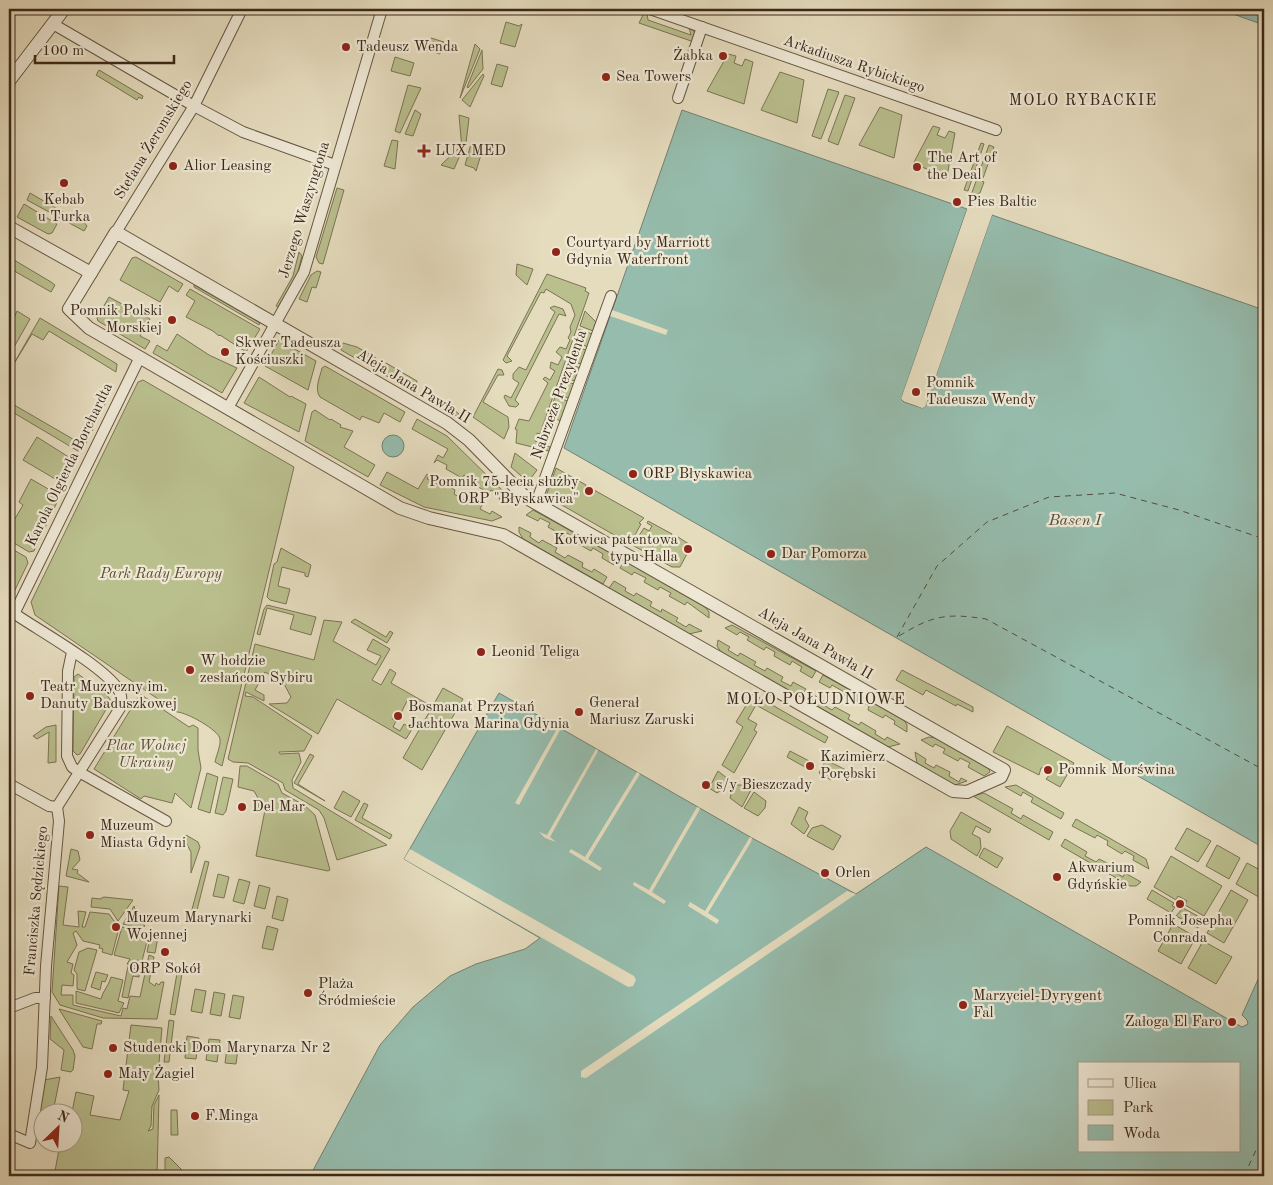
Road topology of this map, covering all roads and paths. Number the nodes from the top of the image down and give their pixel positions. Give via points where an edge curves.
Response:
1 (64, 9) edge
2 (242, 9) edge
3 (382, 9) edge
4 (650, 9) edge
5 (53, 24) junction
6 (702, 27) junction
7 (9, 81) edge
8 (678, 98) dead end
9 (194, 106) junction
10 (996, 130) dead end
11 (335, 165) junction
12 (9, 227) edge
13 (116, 232) junction
14 (90, 273) junction
15 (611, 296) dead end
16 (276, 325) junction
17 (140, 357) junction
18 (228, 408) junction
19 (536, 504) junction
20 (11, 612) edge
21 (72, 652) junction
22 (79, 772) junction
23 (9, 784) edge
24 (58, 807) junction
25 (166, 821) dead end
26 (45, 998) junction
27 (9, 1008) edge
28 (9, 1134) edge

1 - 5 street
2 - 9 street, Stefana Żeromskiego
3 - 11 street, Jerzego Waszyngtona
4 - 6 street, Arkadiusza Rybickiego
5 - 7 street
5 - 9 street
6 - 8 street
6 - 10 street, Arkadiusza Rybickiego
9 - 11 street via 260,140
9 - 13 street, Stefana Żeromskiego
11 - 16 street, Jerzego Waszyngtona via 304,272
12 - 14 street
13 - 14 street
13 - 16 street
14 - 17 street via 69,309 89,328
15 - 19 street, Nabrzeże Prezydenta
16 - 18 street, Jerzego Waszyngtona
16 - 19 street, Aleja Jana Pawła II via 459,432
17 - 18 street
17 - 20 street, Karola Olgierda Borchardta
18 - 19 street, Aleja Jana Pawła II via 400,508 503,535 953,791 967,792 1001,776 1004,770
20 - 21 street
21 - 22 street via 68,671 67,756 72,767
21 - 22 street via 99,671 121,695 120,708
22 - 24 street
22 - 25 street
23 - 24 street via 49,806
24 - 26 street, Franciszka Sędzickiego
26 - 27 street, Franciszka Sędzickiego via 35,998
26 - 28 street, Franciszka Sędzickiego via 42,1067 30,1143

